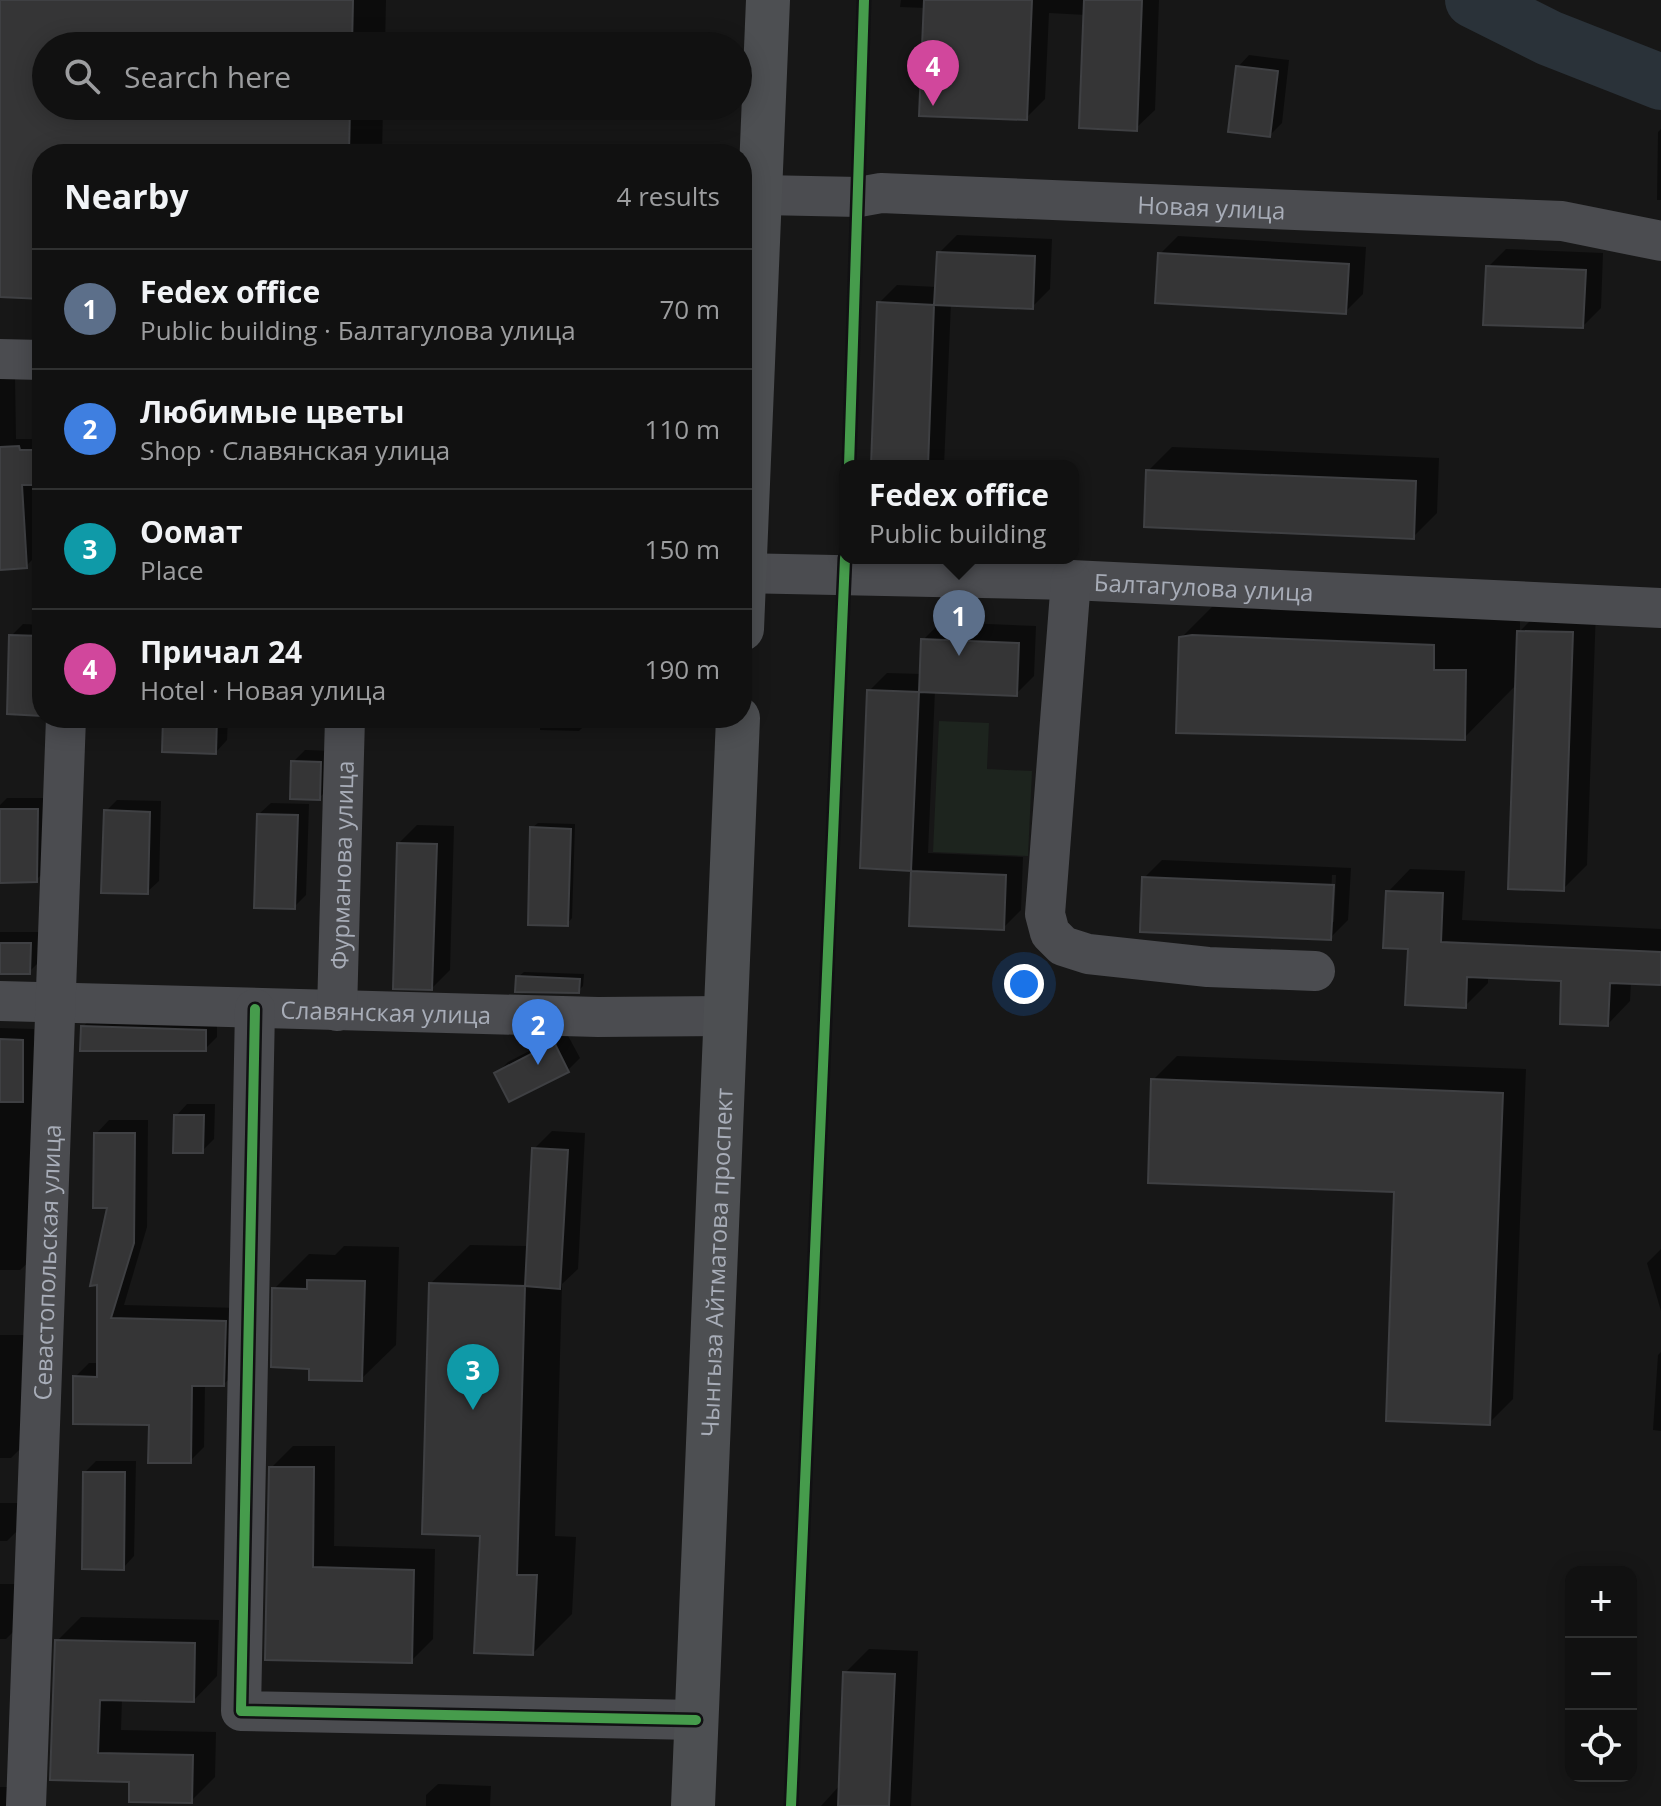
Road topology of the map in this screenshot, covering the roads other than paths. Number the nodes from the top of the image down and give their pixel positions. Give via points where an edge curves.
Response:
1 (768, 0) edge
2 (760, 195) junction
3 (1661, 241) edge
4 (752, 317) edge
5 (0, 359) edge
6 (32, 360) edge
7 (752, 573) edge
8 (1071, 580) junction
9 (1661, 608) edge
10 (66, 728) edge
11 (345, 728) edge
12 (738, 728) edge
13 (1315, 971) dead end
14 (0, 1001) edge
15 (56, 1002) junction
16 (255, 1009) junction
17 (337, 1011) junction
18 (725, 1016) junction
19 (696, 1720) junction
20 (26, 1806) edge
21 (693, 1806) edge

1 - 2 main road
2 - 3 street, Новая улица via 881,193 1562,221
2 - 4 main road
5 - 6 street
7 - 8 street, Балтагулова улица
8 - 9 street, Балтагулова улица
8 - 13 street via 1045,914 1050,933 1063,946 1088,954 1208,967
10 - 15 street, Севастопольская улица
11 - 17 street, Фурманова улица
12 - 18 main road, Чынгыза Айтматова проспект
14 - 15 street, Славянская улица
15 - 16 street, Славянская улица
15 - 20 street, Севастопольская улица
16 - 17 street, Славянская улица
16 - 19 street via 241,1711
17 - 18 street, Славянская улица
18 - 19 main road, Чынгыза Айтматова проспект
19 - 21 main road, Чынгыза Айтматова проспект

